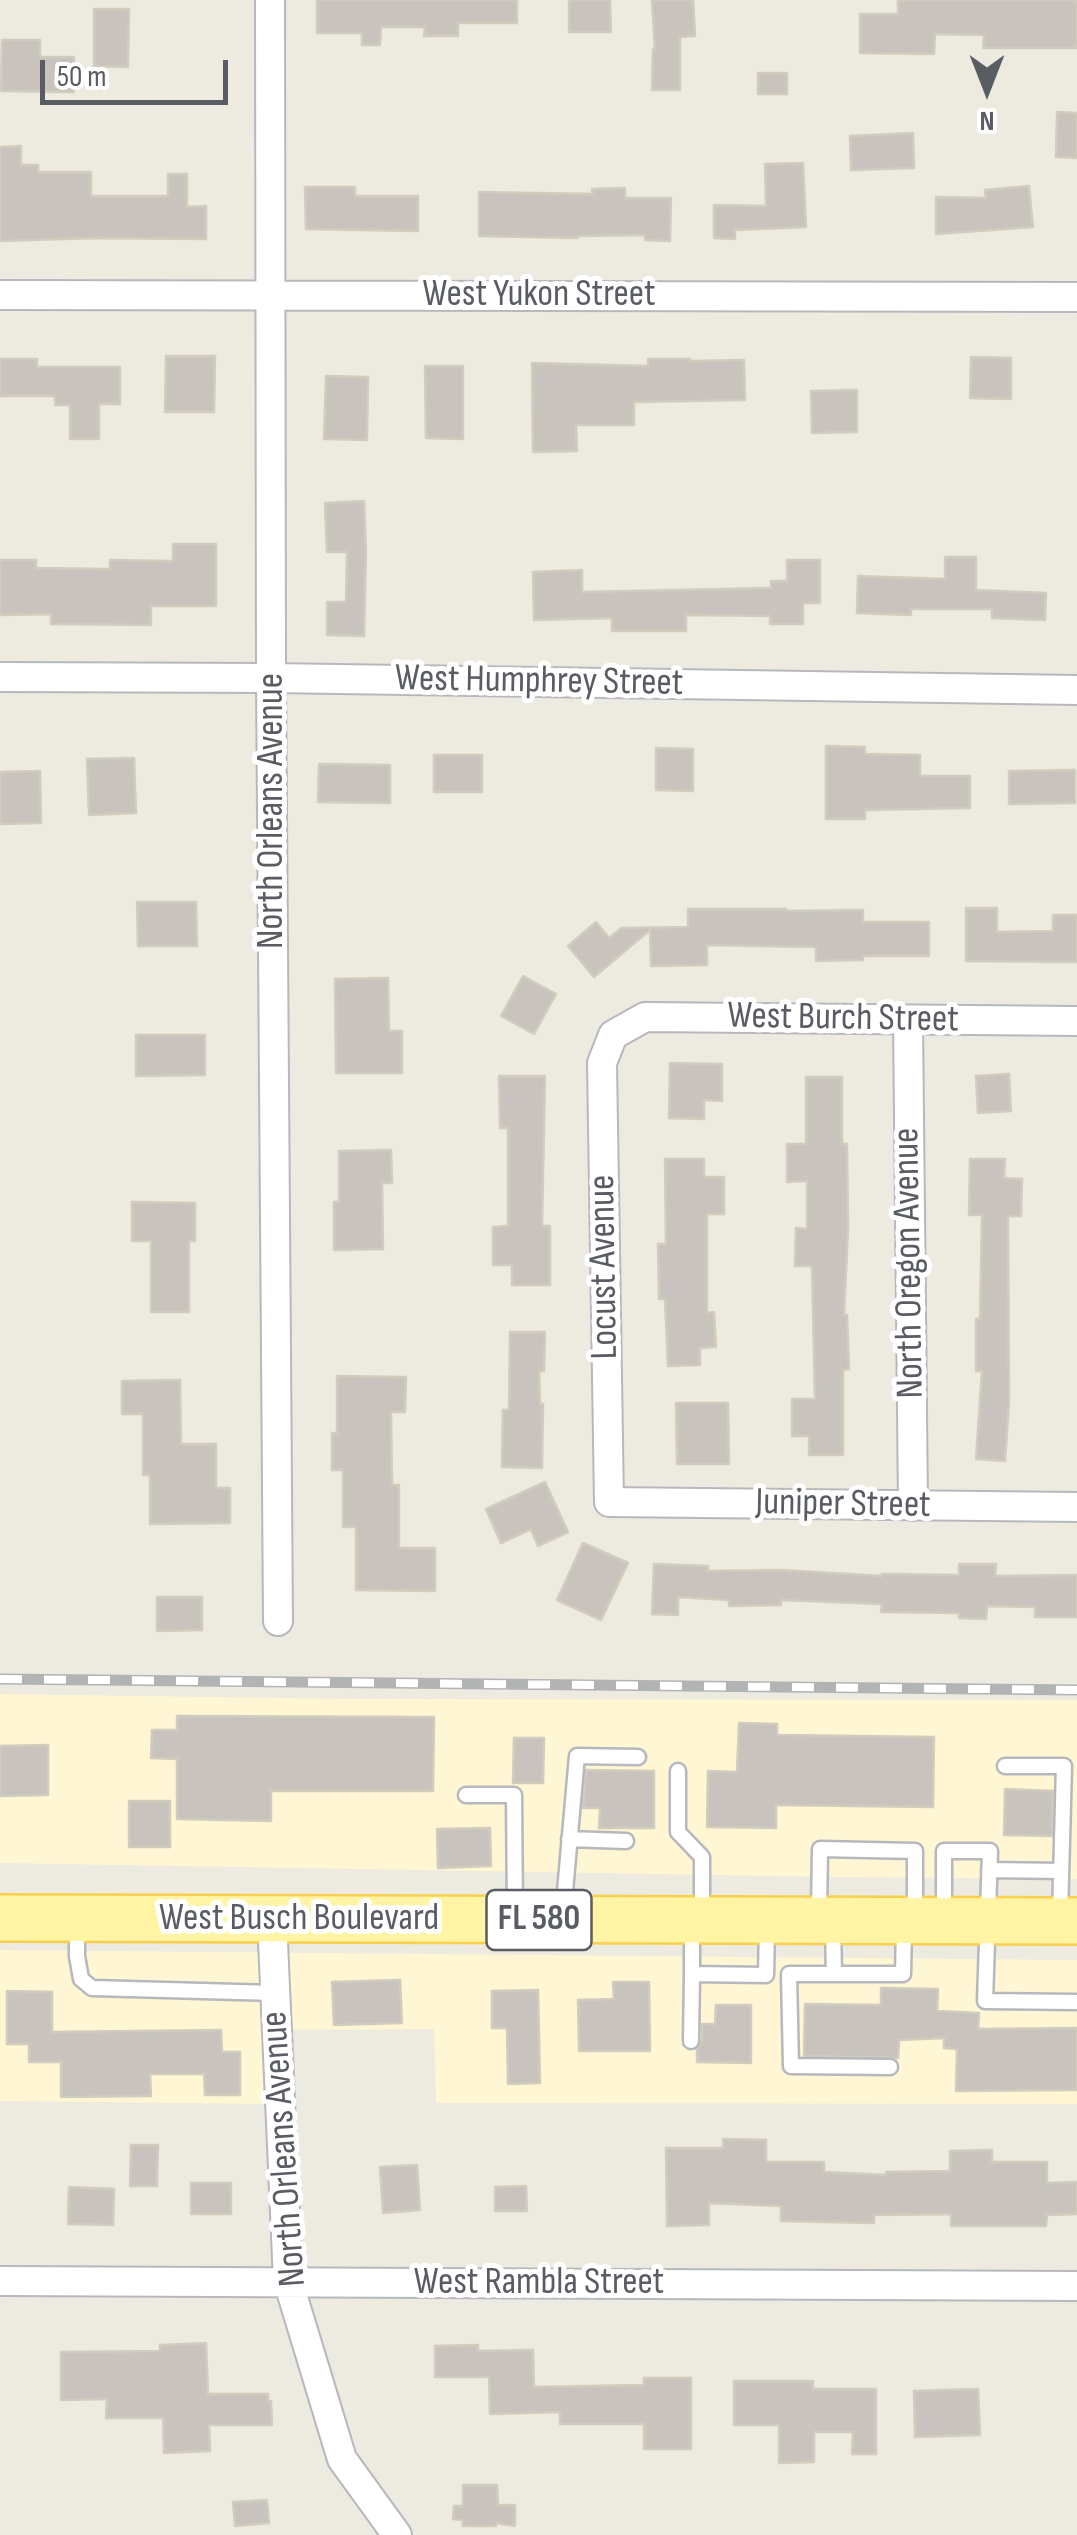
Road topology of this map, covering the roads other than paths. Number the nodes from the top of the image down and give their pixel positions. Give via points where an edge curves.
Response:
1 (270, 0) edge
2 (0, 295) edge
3 (272, 295) junction
4 (1077, 297) edge
5 (0, 677) edge
6 (271, 678) junction
7 (1077, 690) edge
8 (908, 1020) junction
9 (1077, 1022) edge
10 (613, 1035) joint
11 (609, 1502) joint
12 (913, 1506) junction
13 (1077, 1507) edge
14 (278, 1622) dead end
15 (638, 1757) dead end
16 (1004, 1766) dead end
17 (678, 1770) dead end
18 (466, 1795) dead end
19 (569, 1839) junction
20 (626, 1841) dead end
21 (915, 1851) junction
22 (944, 1851) junction
23 (989, 1870) junction
24 (1062, 1871) junction
25 (0, 1918) edge
26 (78, 1918) junction
27 (272, 1919) junction
28 (515, 1920) junction
29 (563, 1920) junction
30 (697, 1920) junction
31 (767, 1920) junction
32 (826, 1920) junction
33 (938, 1921) junction
34 (1068, 1921) edge
35 (692, 1974) junction
36 (834, 1974) junction
37 (275, 1993) junction
38 (1077, 2002) edge
39 (690, 2042) dead end
40 (890, 2068) dead end
41 (0, 2281) edge
42 (288, 2282) junction
43 (1077, 2286) edge
44 (398, 2535) edge

1 - 3 street, North Orleans Avenue
2 - 3 street, West Yukon Street
3 - 4 street, West Yukon Street
3 - 6 street, North Orleans Avenue
5 - 6 street, West Humphrey Street
6 - 7 street, West Humphrey Street
6 - 14 street, North Orleans Avenue
8 - 9 street, West Burch Street
8 - 10 street, West Burch Street via 645,1017
8 - 12 street, North Oregon Avenue
10 - 11 street, Locust Avenue via 602,1064
11 - 12 street, Juniper Street
12 - 13 street, Juniper Street
15 - 19 lane via 577,1756
16 - 24 lane via 1064,1766
17 - 30 lane via 678,1832 702,1857
18 - 28 lane via 514,1795
19 - 20 lane
19 - 29 lane
21 - 22 lane
21 - 32 lane via 820,1850
21 - 33 lane
22 - 23 lane via 990,1851
22 - 33 lane
23 - 24 lane
23 - 33 lane
24 - 34 lane
25 - 26 main road, West Busch Boulevard / FL 580
26 - 27 main road, West Busch Boulevard / FL 580
26 - 37 lane via 82,1979 92,1988
27 - 28 main road, West Busch Boulevard / FL 580
27 - 37 street, North Orleans Avenue
28 - 29 main road, West Busch Boulevard / FL 580
29 - 30 main road, West Busch Boulevard / FL 580
30 - 31 main road, West Busch Boulevard / FL 580
30 - 35 lane
31 - 32 main road, West Busch Boulevard / FL 580
31 - 35 lane via 766,1975
32 - 33 main road, West Busch Boulevard / FL 580
32 - 36 lane
33 - 34 main road, West Busch Boulevard / FL 580
33 - 36 lane via 904,1974
33 - 38 lane via 985,2001
35 - 39 lane
36 - 40 lane via 789,1974 791,2066
37 - 42 street, North Orleans Avenue
41 - 42 street, West Rambla Street
42 - 43 street, West Rambla Street
42 - 44 street, North Orleans Avenue via 342,2459

